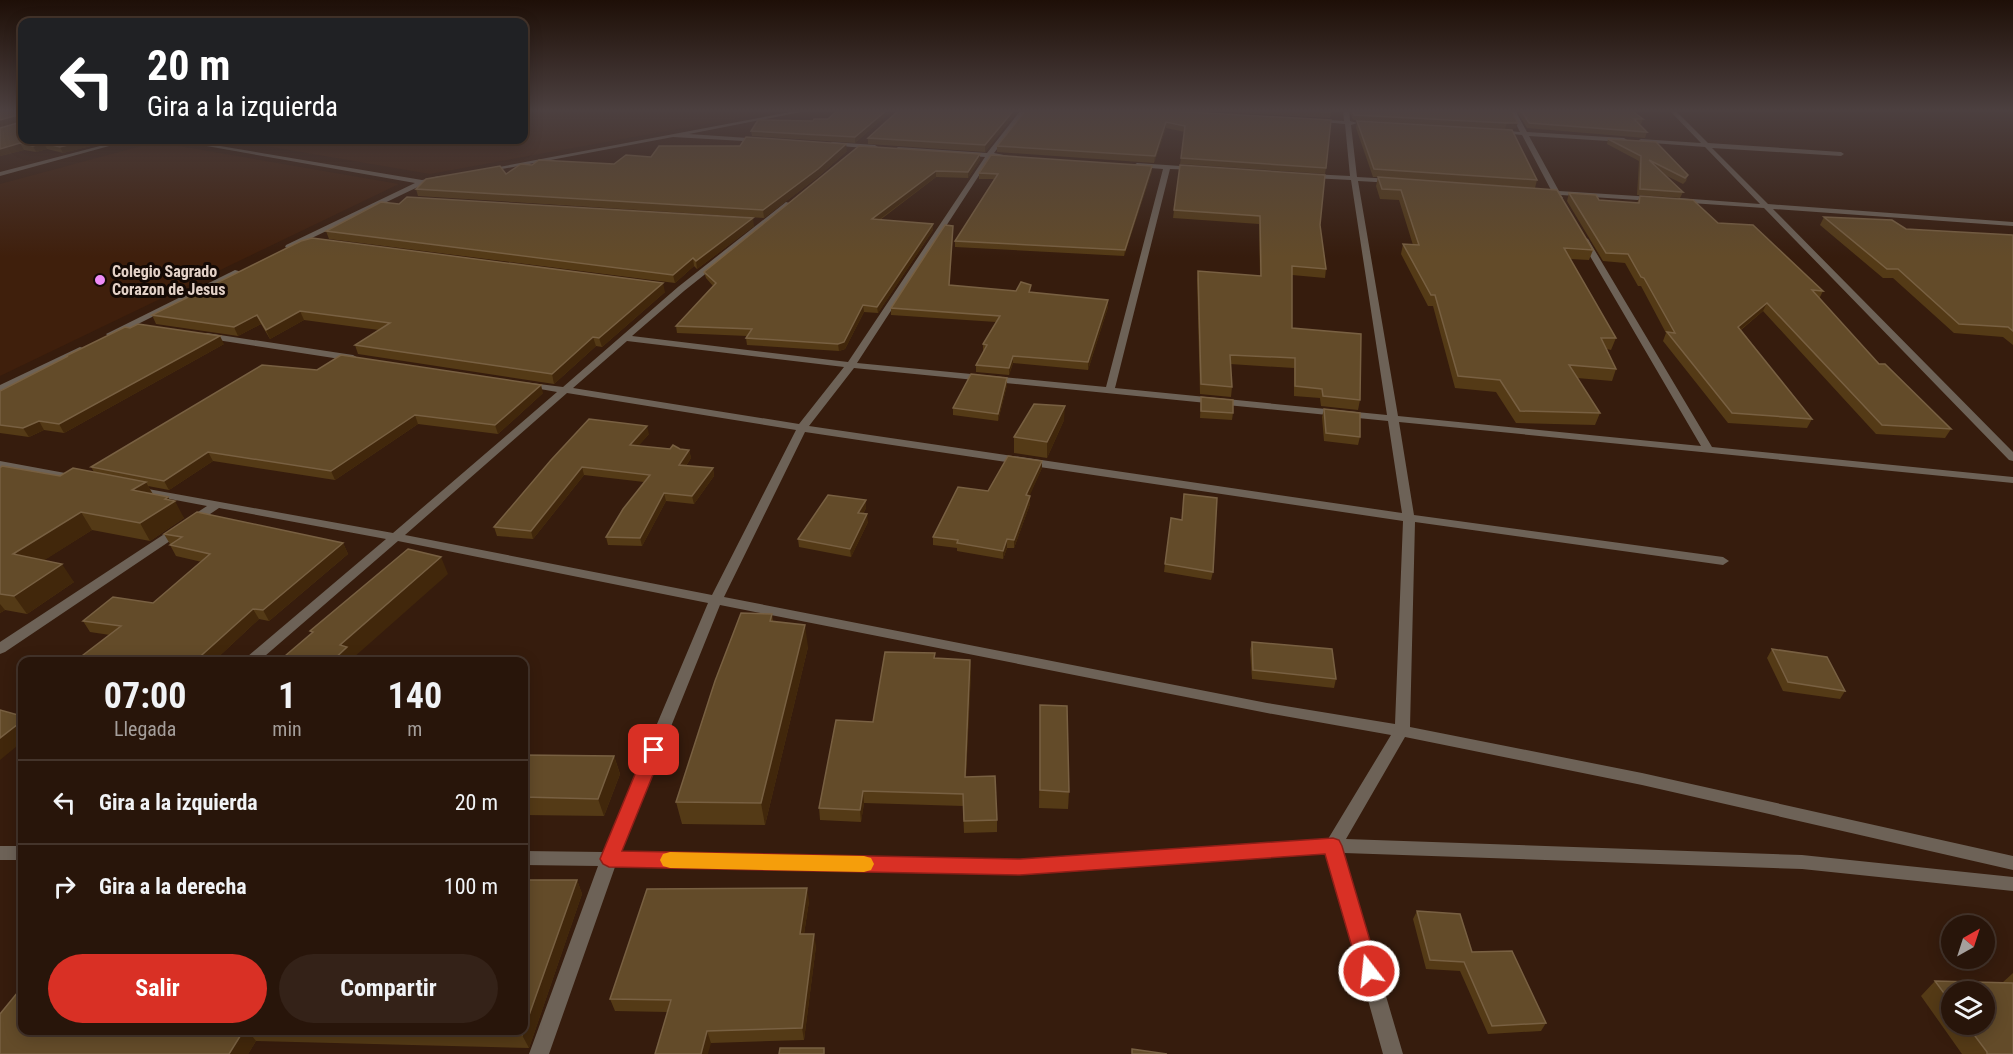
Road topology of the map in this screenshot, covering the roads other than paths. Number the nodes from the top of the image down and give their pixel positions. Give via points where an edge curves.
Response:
1 (56, 159) edge
2 (288, 159) edge
3 (542, 159) edge
4 (986, 159) edge
5 (1352, 159) edge
6 (1537, 159) edge
7 (1720, 159) edge
8 (1131, 165) edge
9 (1167, 167) junction
10 (1202, 170) edge
11 (479, 171) edge
12 (0, 174) edge
13 (1307, 176) edge
14 (445, 177) edge
15 (1354, 179) junction
16 (422, 182) junction
17 (1401, 182) edge
18 (1532, 191) edge
19 (1556, 193) junction
20 (387, 199) junction
21 (1660, 199) edge
22 (794, 200) edge
23 (1672, 200) edge
24 (410, 201) edge
25 (1562, 203) edge
26 (1765, 206) junction
27 (753, 221) edge
28 (765, 222) junction
29 (1995, 223) junction
30 (2013, 224) edge
31 (1580, 234) edge
32 (2013, 236) edge
33 (304, 240) junction
34 (328, 243) edge
35 (284, 250) edge
36 (243, 270) edge
37 (669, 287) edge
38 (681, 289) junction
39 (131, 325) junction
40 (155, 328) edge
41 (201, 335) edge
42 (623, 338) junction
43 (101, 340) edge
44 (91, 345) edge
45 (366, 360) edge
46 (851, 365) junction
47 (518, 383) edge
48 (0, 389) edge
49 (565, 390) junction
50 (1110, 390) junction
51 (1393, 418) junction
52 (802, 428) junction
53 (1708, 449) junction
54 (2013, 458) edge
55 (0, 464) edge
56 (2013, 480) edge
57 (92, 481) edge
58 (126, 488) edge
59 (218, 504) junction
60 (1409, 518) junction
61 (396, 537) junction
62 (1723, 561) dead end
63 (716, 599) junction
64 (0, 649) edge
65 (254, 657) edge
66 (1402, 729) junction
67 (1333, 846) junction
68 (18, 852) edge
69 (0, 853) edge
70 (528, 858) edge
71 (609, 859) junction
72 (2013, 863) edge
73 (2013, 884) edge
74 (539, 1054) edge
75 (1393, 1054) edge

1 - 12 street
2 - 16 street
3 - 11 street
4 - 46 street
5 - 15 street
6 - 19 street
7 - 26 street
8 - 9 street
9 - 10 street
9 - 50 street
13 - 15 street
14 - 16 street
15 - 17 street
15 - 51 street
16 - 20 street
18 - 19 street
19 - 21 street
19 - 25 street
20 - 24 street
20 - 33 street
22 - 28 street
23 - 26 street
26 - 29 street
26 - 54 street
27 - 28 street
28 - 38 street
29 - 30 street
29 - 32 street
31 - 53 street
33 - 34 street
33 - 35 street
36 - 39 street
37 - 38 street
38 - 42 street
39 - 40 street
39 - 43 street
41 - 45 street
42 - 46 street
42 - 49 street
44 - 48 street
46 - 50 street
46 - 52 street
47 - 49 street
49 - 52 street
49 - 61 street
50 - 51 street
51 - 53 street
51 - 60 street
52 - 60 street
52 - 63 street
53 - 56 street
55 - 57 street
58 - 59 street
59 - 61 street
59 - 64 street
60 - 62 street
60 - 66 street
61 - 63 street
61 - 65 street
63 - 66 street via 1267,708
63 - 71 street
66 - 67 street
66 - 72 street
67 - 71 street via 1020,867
67 - 73 street via 1803,862
67 - 75 street
68 - 69 street
70 - 71 street
71 - 74 street

